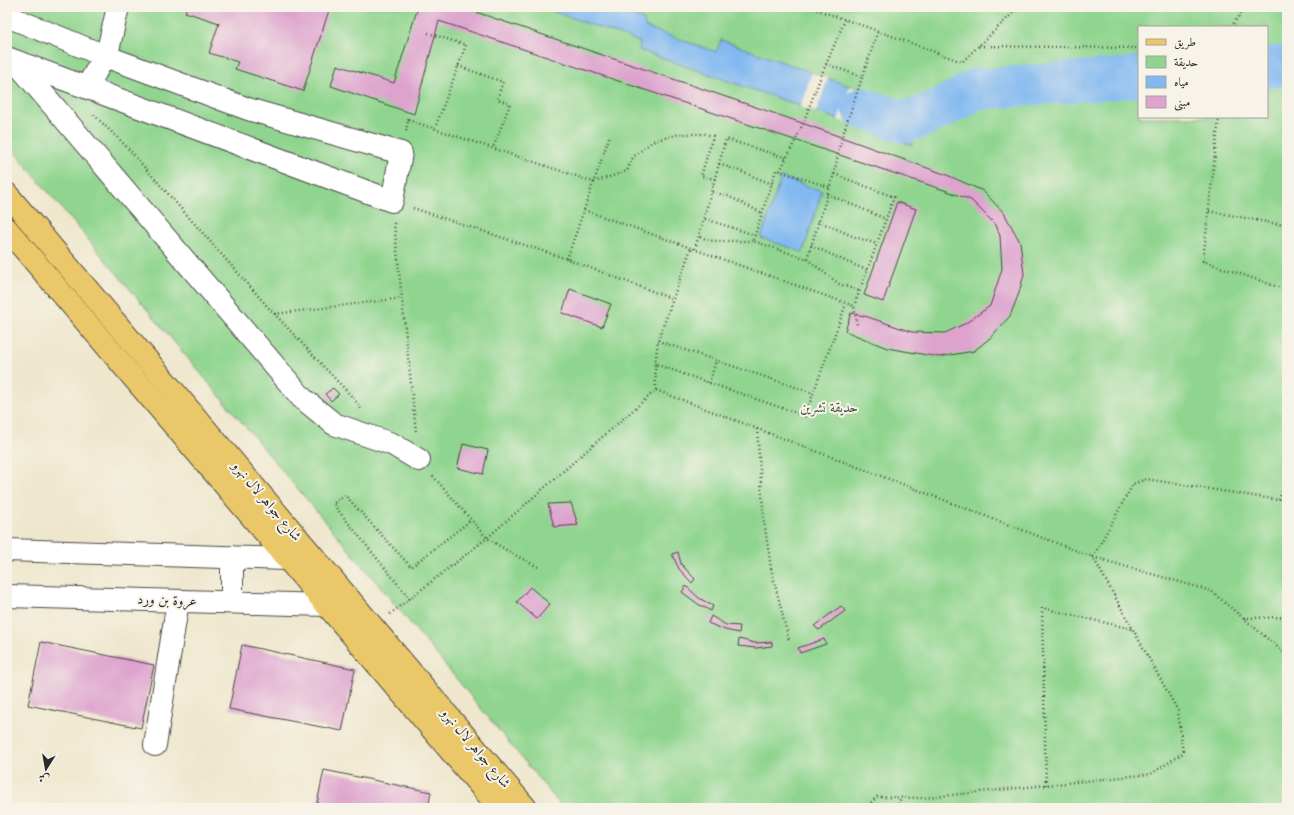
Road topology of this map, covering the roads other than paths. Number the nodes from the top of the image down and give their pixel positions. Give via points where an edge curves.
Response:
1 (118, 7) edge
2 (7, 16) edge
3 (105, 56) junction
4 (11, 59) edge
5 (87, 87) junction
6 (7, 194) edge
7 (7, 229) edge
8 (419, 460) road end
9 (7, 550) edge
10 (232, 557) junction
11 (287, 559) junction
12 (7, 596) edge
13 (178, 600) junction
14 (232, 602) junction
15 (326, 605) junction
16 (154, 745) dead end
17 (499, 808) edge
18 (526, 808) edge

1 - 3 street
2 - 3 street
3 - 5 street
3 - 5 street via 248,109 401,153 392,201
4 - 5 street
4 - 8 street via 302,398 334,424 392,444
6 - 18 main road, شارع جواهر لال نهرو
7 - 11 main road, شارع جواهر لال نهرو
9 - 10 street
10 - 11 street
10 - 14 street
11 - 15 main road, شارع جواهر لال نهرو
12 - 13 street, عروة بن ورد
13 - 14 street, عروة بن ورد
13 - 16 street
14 - 15 street, عروة بن ورد
15 - 17 main road, شارع جواهر لال نهرو

